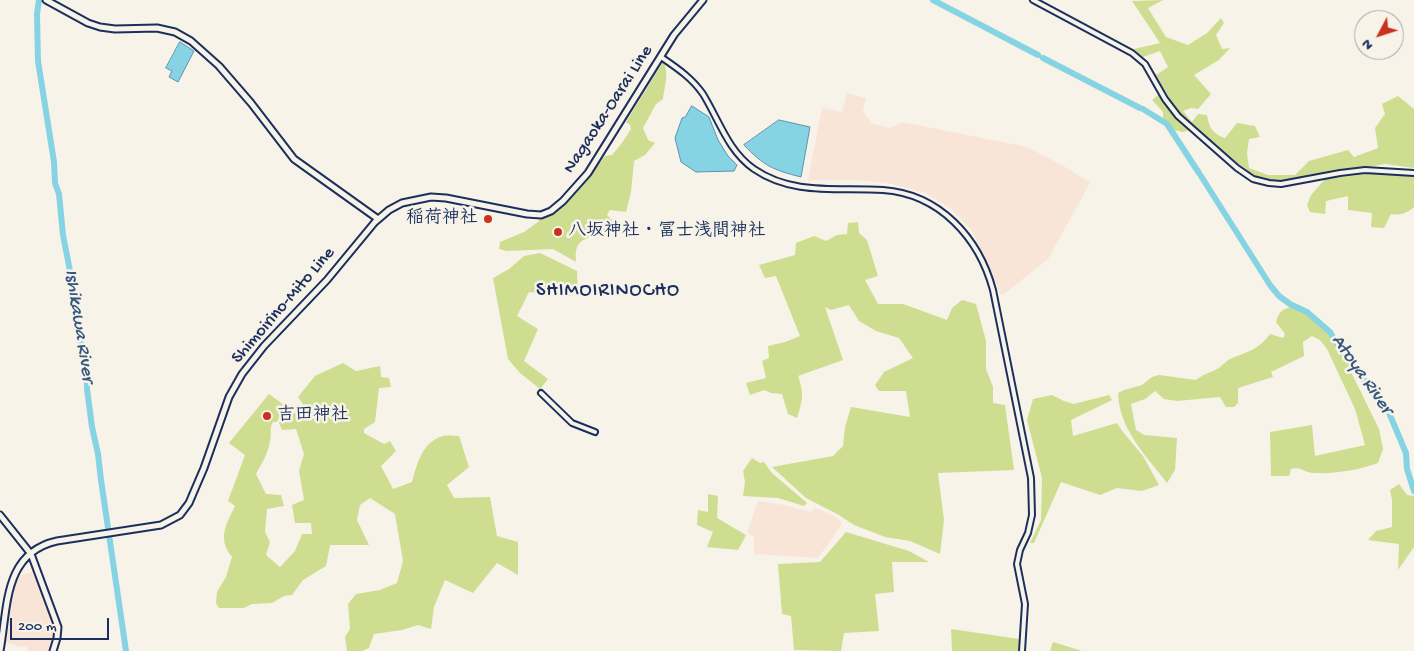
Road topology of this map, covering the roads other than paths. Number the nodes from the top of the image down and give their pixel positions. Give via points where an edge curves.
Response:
1 (46, 0) edge
2 (703, 0) edge
3 (1033, 0) edge
4 (661, 57) junction
5 (1414, 173) edge
6 (378, 219) junction
7 (541, 393) dead end
8 (595, 432) dead end
9 (0, 516) edge
10 (31, 554) junction
11 (0, 651) edge
12 (53, 651) edge
13 (1022, 651) edge

1 - 6 main road via 100,27 157,28 191,40 219,66 294,159
2 - 4 main road, Nagaoka-Oarai Line via 679,28
3 - 5 street via 1140,58 1178,116 1253,178 1281,184 1365,170
4 - 6 main road, Nagaoka-Oarai Line via 588,173 563,201 548,212 527,214 431,197 402,203
4 - 13 street via 692,81 730,144 760,173 801,188 885,190 914,197 955,222 978,251 993,290 1031,478 1032,515 1017,564 1025,604
6 - 10 main road, Shimoirino-Mito Line via 242,374 229,397 192,499 184,512 162,525 49,543
7 - 8 street via 572,423
9 - 10 main road
10 - 11 main road, Shimoirino-Mito Line via 13,577
10 - 12 main road via 57,622

